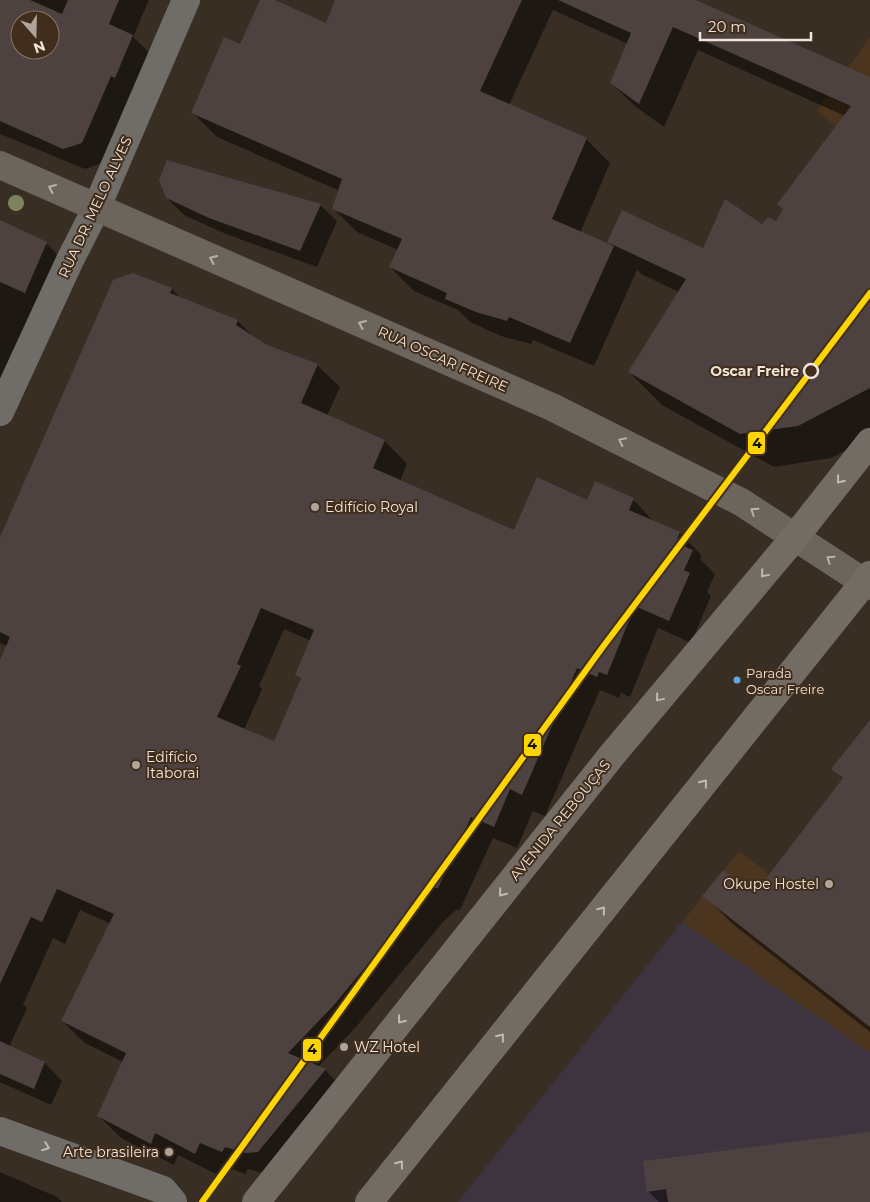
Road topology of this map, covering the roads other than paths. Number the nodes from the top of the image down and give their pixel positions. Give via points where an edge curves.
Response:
1 (186, 0) edge
2 (0, 165) edge
3 (96, 209) junction
4 (0, 412) edge
5 (870, 442) edge
6 (795, 537) junction
7 (868, 581) edge
8 (0, 1131) edge
9 (173, 1202) edge
10 (256, 1202) edge
11 (369, 1202) edge

1 - 3 street, RUA DR. MELO ALVES
3 -> 2 street, RUA OSCAR FREIRE
3 - 4 street, RUA DR. MELO ALVES
6 -> 3 street, RUA OSCAR FREIRE via 725,493 552,407
5 -> 6 main road, AVENIDA REBOUÇAS
7 -> 6 street, RUA OSCAR FREIRE
6 -> 10 main road, AVENIDA REBOUÇAS via 612,755
11 -> 7 main road
8 -> 9 street via 164,1190

